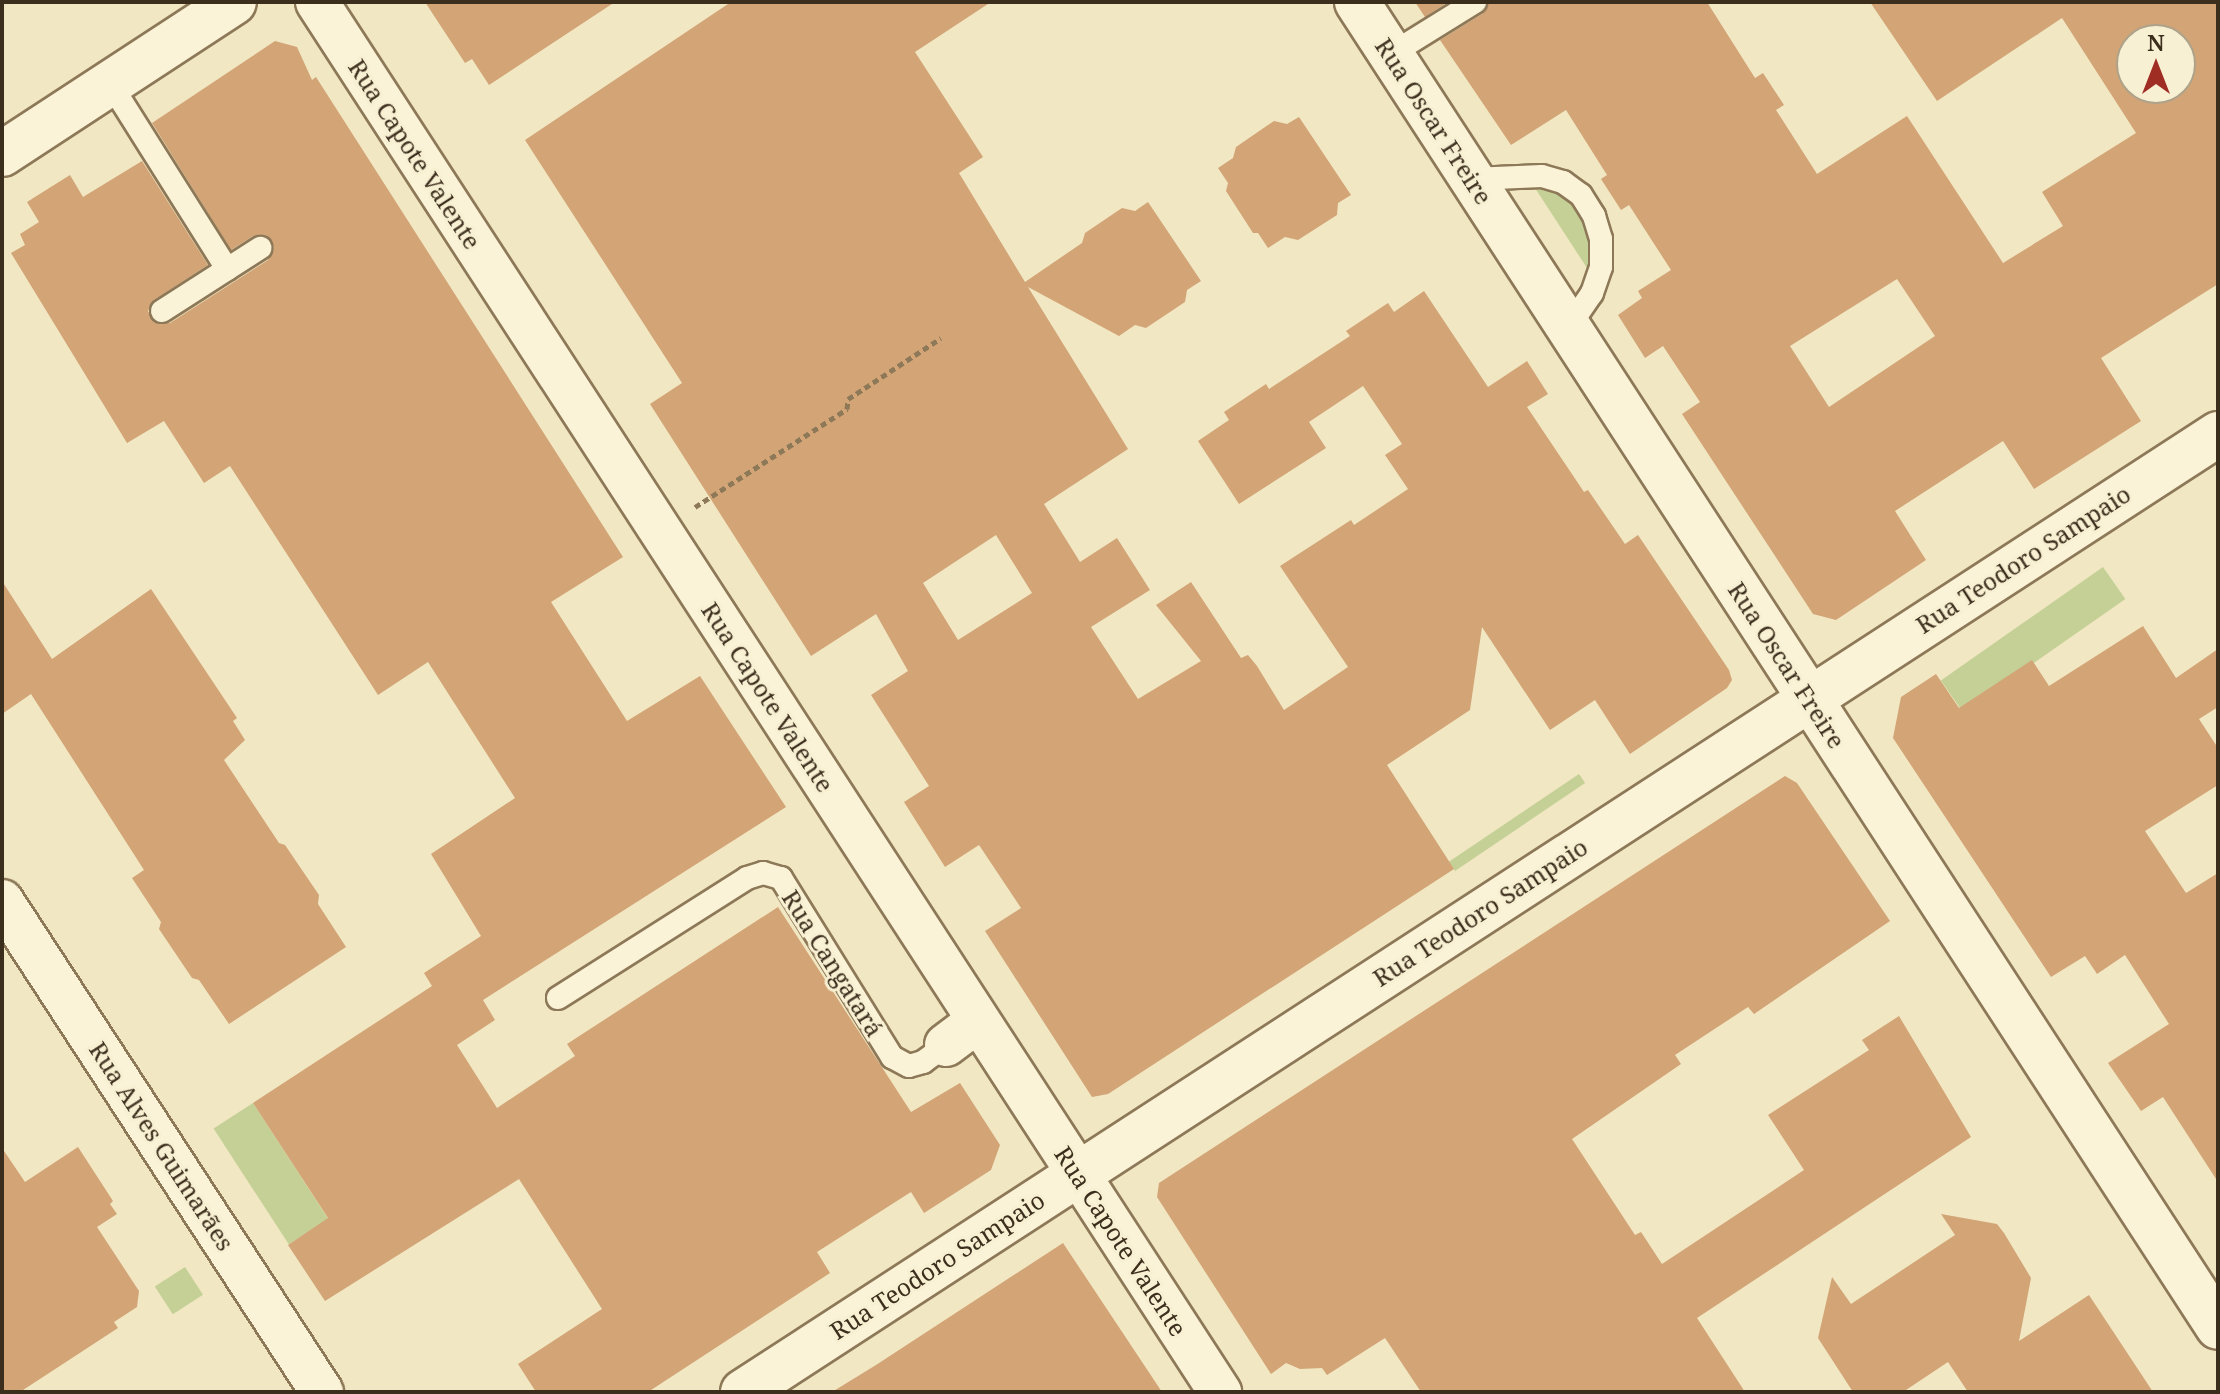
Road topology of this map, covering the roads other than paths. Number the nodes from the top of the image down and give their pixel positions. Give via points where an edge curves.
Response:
1 (234, 2) edge
2 (317, 2) edge
3 (1357, 2) edge
4 (1475, 2) edge
5 (1391, 54) junction
6 (110, 83) junction
7 (2, 154) edge
8 (1472, 179) junction
9 (260, 248) dead end
10 (227, 269) junction
11 (162, 311) dead end
12 (1568, 328) junction
13 (2218, 434) edge
14 (1809, 698) junction
15 (6, 916) edge
16 (558, 998) dead end
17 (962, 1033) junction
18 (1078, 1173) junction
19 (2218, 1327) edge
20 (322, 1392) edge
21 (743, 1392) edge
22 (1220, 1392) edge

1 - 6 main road
2 - 17 street, Rua Capote Valente
3 - 5 main road, Rua Oscar Freire
4 - 5 lane
5 - 8 main road, Rua Oscar Freire
6 - 7 main road
6 - 10 lane
8 - 12 main road, Rua Oscar Freire
8 - 12 lane via 1542,176 1581,195 1601,239 1601,267 1592,293
9 - 10 lane
10 - 11 lane
12 - 14 main road, Rua Oscar Freire
13 - 14 main road, Rua Teodoro Sampaio
14 - 18 main road, Rua Teodoro Sampaio
14 - 19 main road, Rua Oscar Freire
15 - 20 street, Rua Alves Guimarães
16 - 17 lane, Rua Cangatará via 747,878 763,873 781,878 892,1057 909,1066 923,1062
17 - 18 street, Rua Capote Valente
18 - 21 main road, Rua Teodoro Sampaio
18 - 22 street, Rua Capote Valente

